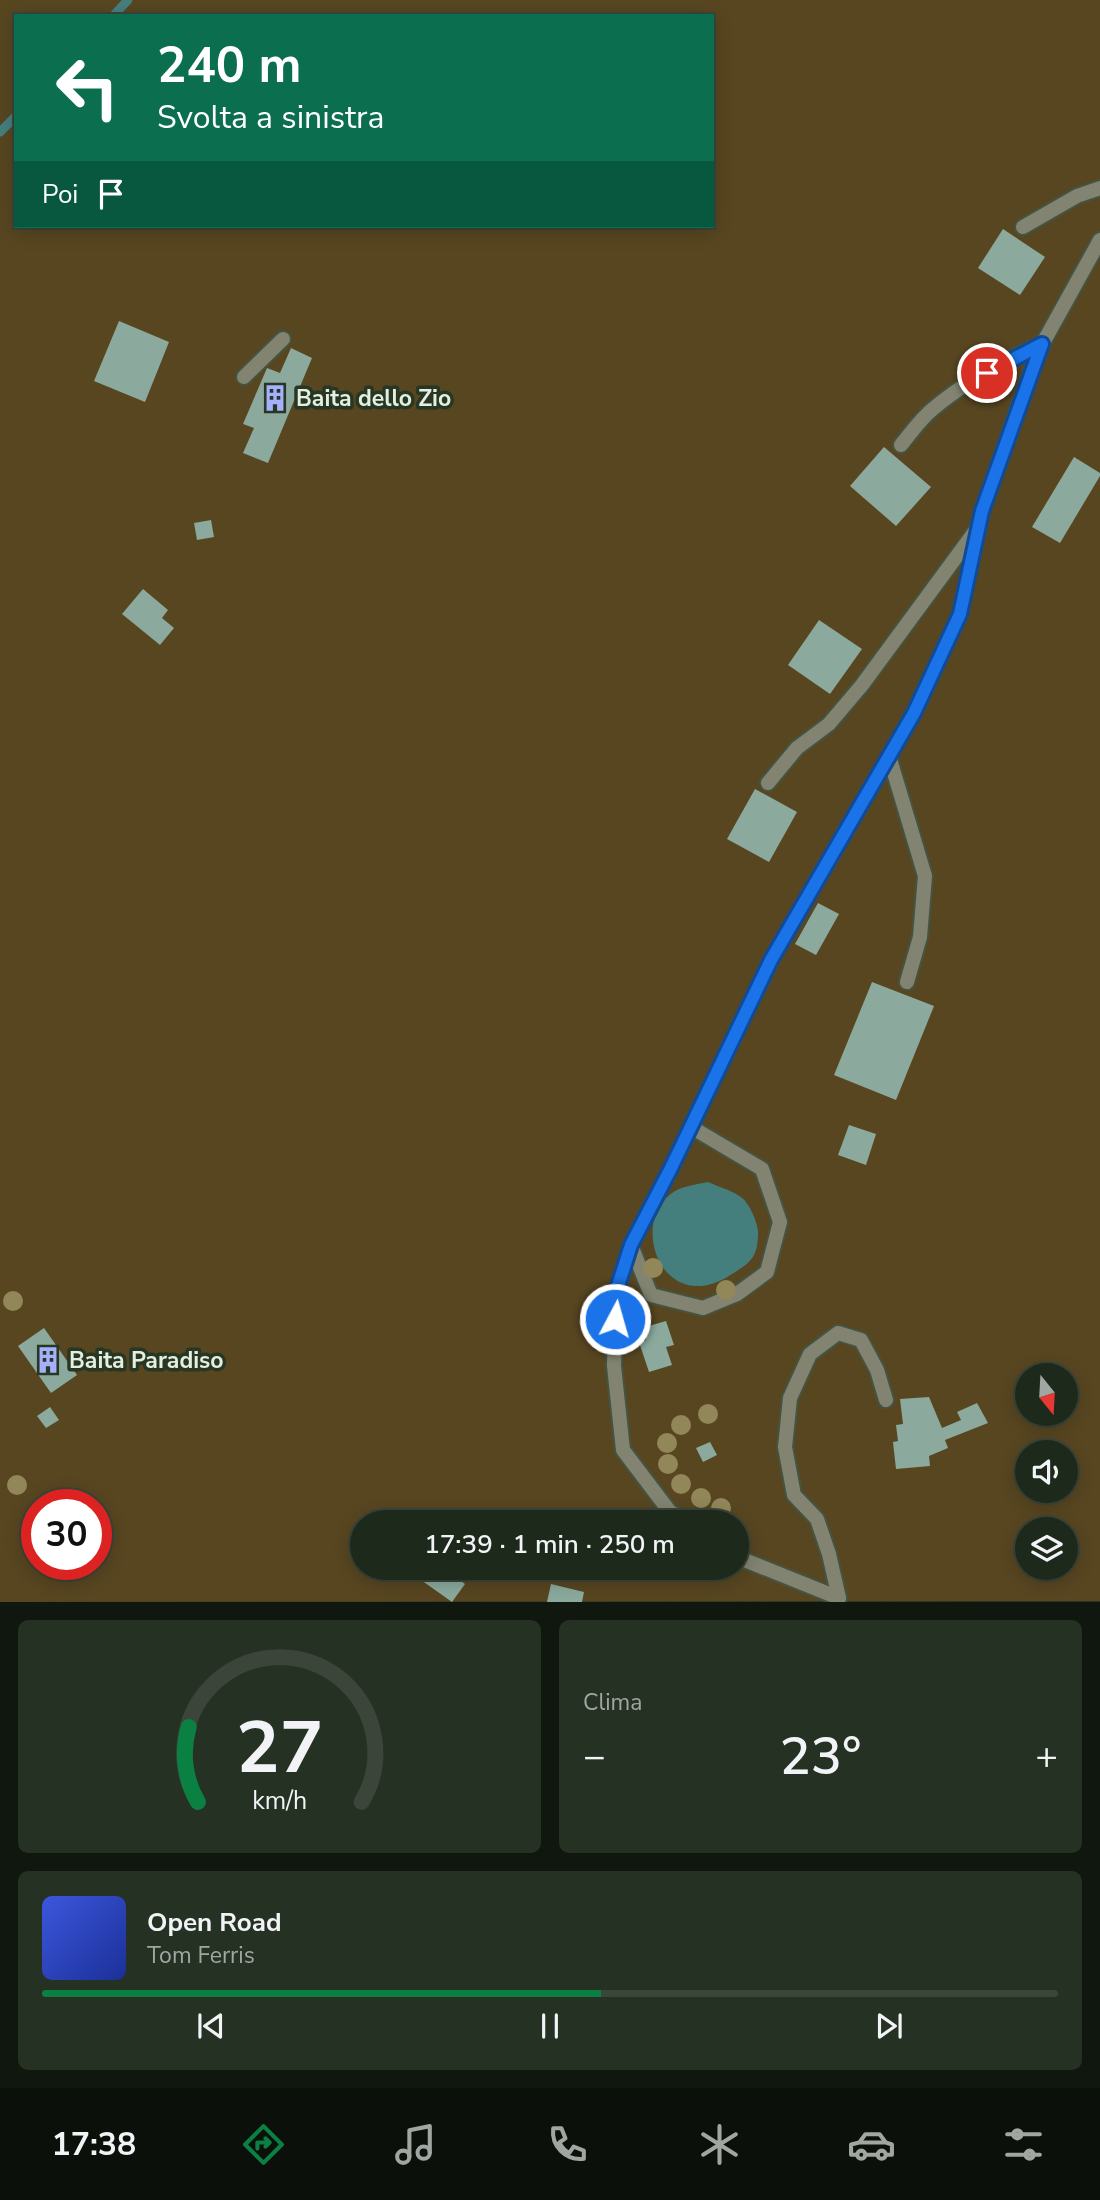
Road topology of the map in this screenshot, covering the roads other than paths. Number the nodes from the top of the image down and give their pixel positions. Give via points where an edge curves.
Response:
1 (1100, 188) edge
2 (1023, 227) dead end
3 (1100, 240) edge
4 (283, 340) dead end
5 (1042, 344) junction
6 (244, 377) dead end
7 (901, 445) dead end
8 (979, 526) junction
9 (888, 756) junction
10 (768, 783) dead end
11 (907, 982) dead end
12 (691, 1127) junction
13 (631, 1245) junction
14 (886, 1400) dead end
15 (668, 1510) edge
16 (749, 1562) edge

1 - 2 street
3 - 5 street
4 - 6 street
5 - 7 street via 963,386 932,410
5 - 8 street
8 - 9 street via 960,614 914,713
8 - 10 street via 862,685
9 - 11 street via 925,876 920,937
9 - 12 street via 771,960
12 - 13 street
12 - 13 street via 762,1170 780,1222 766,1272 737,1294 703,1308 651,1295
13 - 15 street via 615,1295 614,1366 623,1450
14 - 16 street via 861,1340 838,1334 810,1354 790,1398 785,1447 794,1494 817,1519 839,1598

